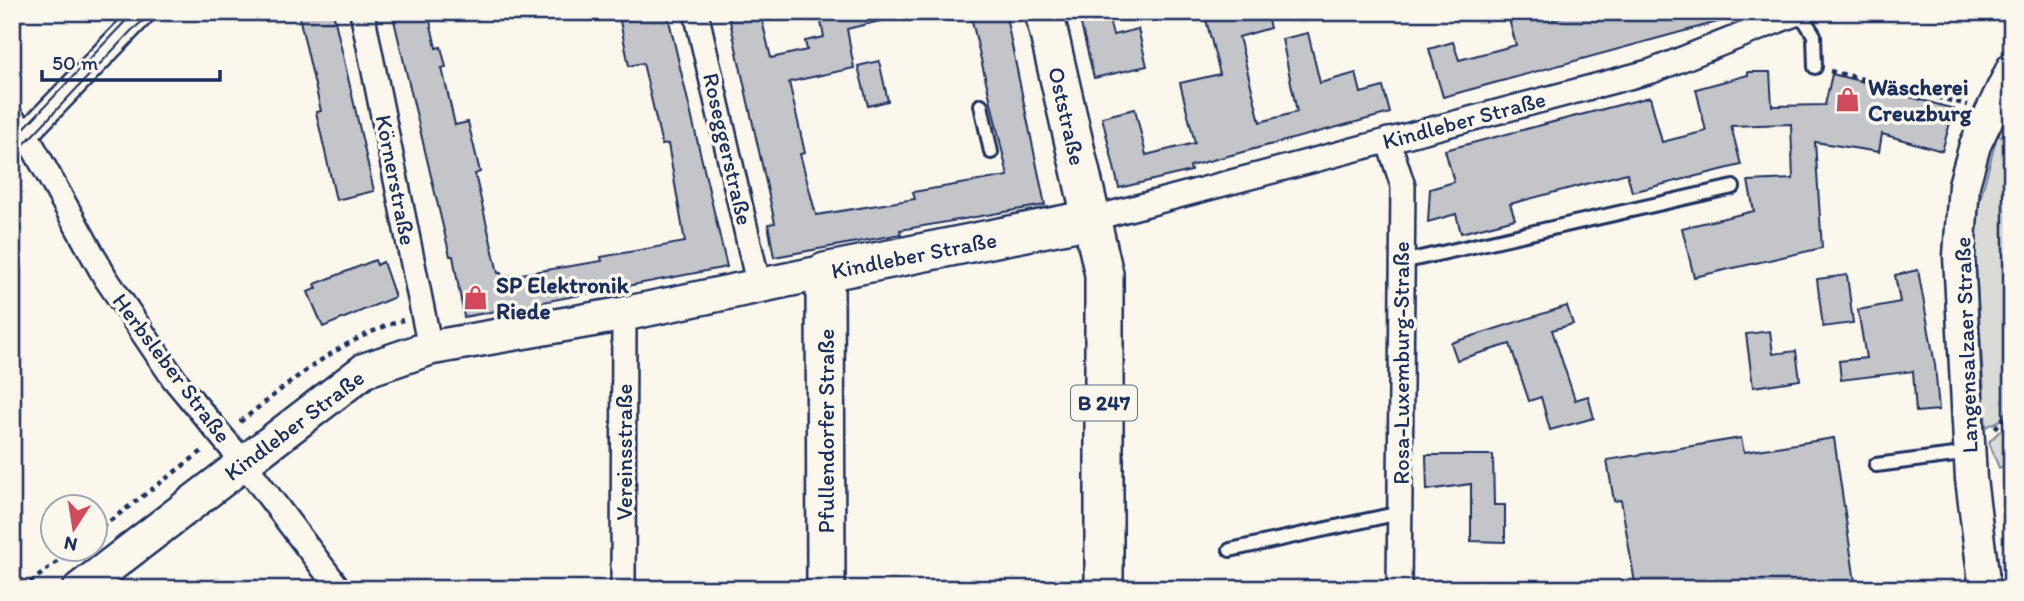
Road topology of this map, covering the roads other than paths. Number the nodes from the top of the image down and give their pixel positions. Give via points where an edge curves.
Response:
1 (144, 12) edge
2 (362, 12) edge
3 (696, 12) edge
4 (1044, 12) edge
5 (1789, 15) edge
6 (1815, 67) road end
7 (2012, 68) edge
8 (981, 105) dead end
9 (17, 135) edge
10 (1388, 140) junction
11 (991, 152) dead end
12 (1733, 187) dead end
13 (1091, 219) junction
14 (1402, 262) junction
15 (825, 272) junction
16 (759, 287) junction
17 (624, 314) junction
18 (430, 348) junction
19 (1970, 453) junction
20 (243, 462) junction
21 (1876, 465) dead end
22 (1400, 513) junction
23 (1230, 550) dead end
24 (80, 589) edge
25 (339, 589) edge
26 (623, 589) edge
27 (826, 589) edge
28 (1104, 589) edge
29 (1399, 589) edge
30 (1985, 589) edge

1 - 9 street
2 - 18 street, Körnerstraße
3 - 16 street, Roseggerstraße
4 - 13 main road, Oststraße / B 247
5 - 6 lane via 1814,35
5 - 10 street, Kindleber Straße via 1652,71
7 - 19 street, Langensalzaer Straße via 1975,145 1964,185 1959,256
8 - 11 lane
9 - 20 street, Herbsleber Straße via 174,379
10 - 13 street, Kindleber Straße
10 - 14 street, Rosa-Luxemburg-Straße via 1403,186
12 - 14 lane
13 - 15 main road, Kindleber Straße
13 - 28 main road, B 247 via 1104,274
14 - 22 street, Rosa-Luxemburg-Straße
15 - 16 main road, Kindleber Straße
15 - 27 main road, Pfullendorfer Straße
16 - 17 main road, Kindleber Straße
17 - 18 main road, Kindleber Straße
17 - 26 street, Vereinsstraße
18 - 20 main road, Kindleber Straße via 365,370
19 - 21 lane
19 - 30 street, Langensalzaer Straße
20 - 24 main road, Kindleber Straße
20 - 25 street, Herbsleber Straße
22 - 23 lane
22 - 29 street, Rosa-Luxemburg-Straße

